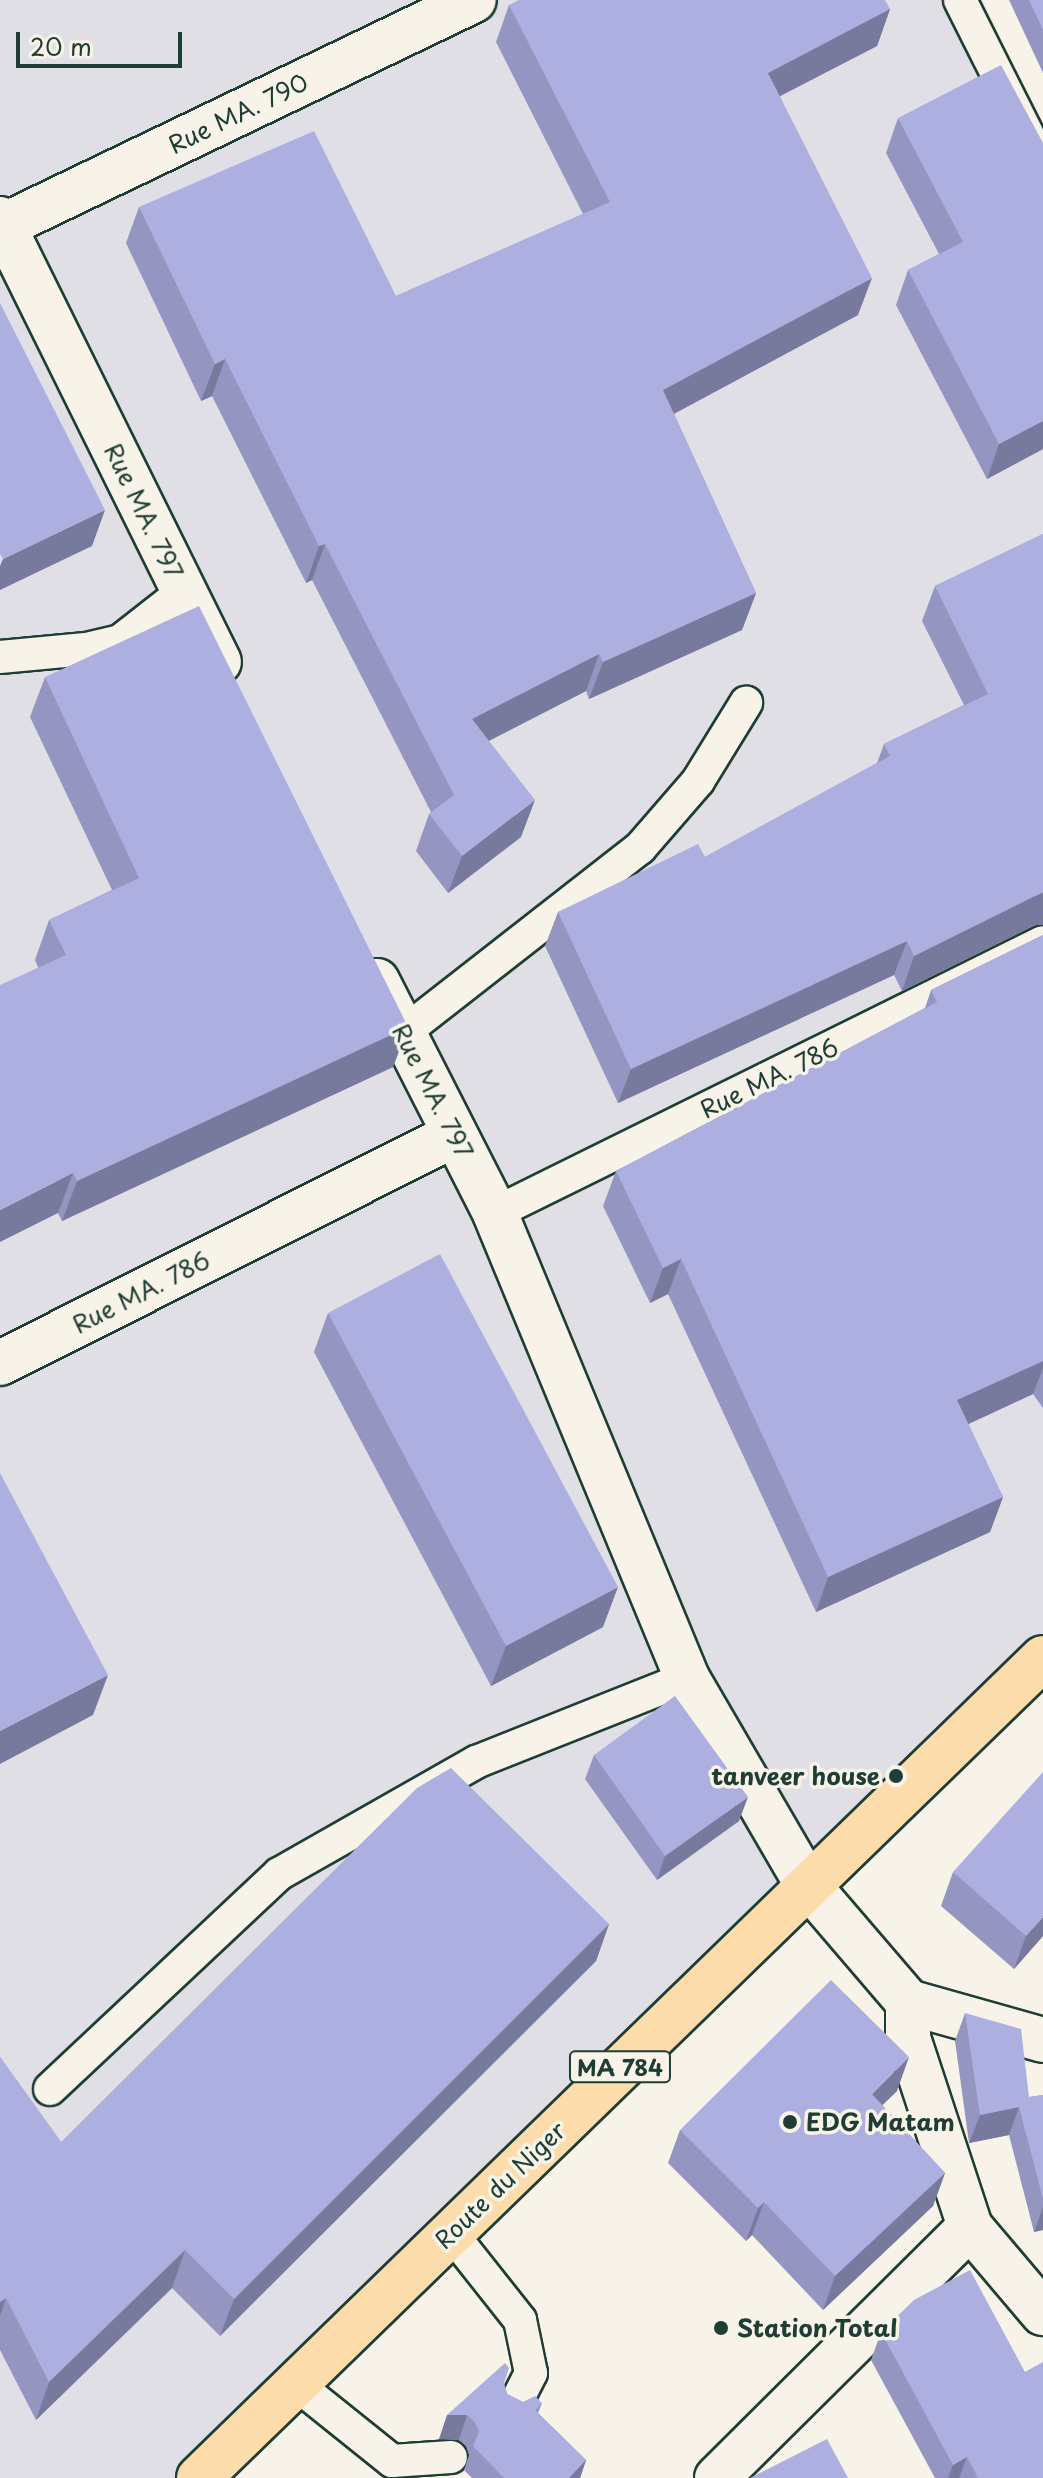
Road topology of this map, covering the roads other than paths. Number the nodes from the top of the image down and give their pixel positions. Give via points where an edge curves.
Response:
1 (474, 0) edge
2 (960, 0) edge
3 (1043, 165) edge
4 (1, 224) edge
5 (184, 591) junction
6 (0, 657) edge
7 (233, 691) edge
8 (746, 703) dead end
9 (1043, 942) edge
10 (361, 947) edge
11 (403, 1033) junction
12 (454, 1135) junction
13 (495, 1213) junction
14 (0, 1363) edge
15 (1043, 1658) edge
16 (687, 1678) junction
17 (807, 1884) junction
18 (908, 2002) junction
19 (1043, 2040) edge
20 (50, 2089) dead end
21 (970, 2227) junction
22 (451, 2233) junction
23 (1043, 2313) edge
24 (296, 2384) junction
25 (514, 2407) edge
26 (451, 2457) dead end
27 (199, 2478) edge
28 (717, 2478) edge

1 - 4 street, Rue MA. 790
2 - 3 lane
4 - 5 street, Rue MA. 797
5 - 6 lane via 120,641
5 - 7 street, Rue MA. 797
8 - 11 lane via 698,781 640,848
9 - 13 lane, Rue MA. 786
10 - 11 street, Rue MA. 797
11 - 12 street, Rue MA. 797
12 - 13 street, Rue MA. 797
12 - 14 street, Rue MA. 786
13 - 16 street, Rue MA. 797
15 - 17 main road, Route du Niger / MA 784
16 - 17 street, Rue MA. 797
16 - 20 lane via 476,1762 279,1874
17 - 18 street, Rue MA. 797
17 - 22 main road, Route du Niger / MA 784
18 - 19 street
18 - 21 street via 908,2038
21 - 23 street
21 - 28 street
22 - 24 main road, Route du Niger / MA 784
22 - 25 lane via 520,2320 531,2373
24 - 26 lane via 392,2461
24 - 27 main road, Route du Niger / MA 784

